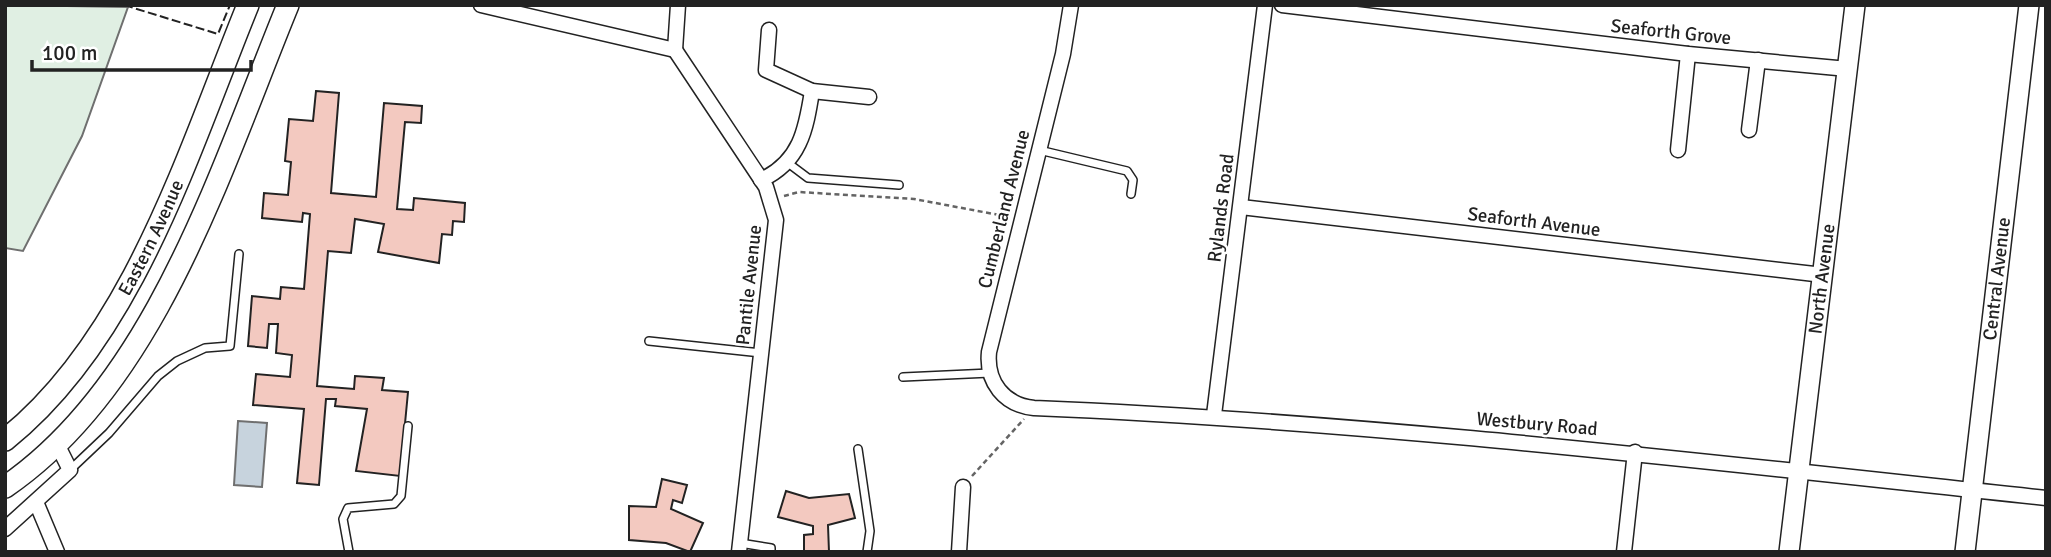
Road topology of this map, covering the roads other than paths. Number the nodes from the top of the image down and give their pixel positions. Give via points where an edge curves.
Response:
1 (248, 5) edge
2 (288, 5) edge
3 (481, 5) edge
4 (678, 5) edge
5 (1071, 5) edge
6 (1265, 5) edge
7 (1282, 5) edge
8 (1855, 5) edge
9 (2029, 5) edge
10 (769, 30) dead end
11 (674, 50) junction
12 (1688, 54) junction
13 (1758, 60) junction
14 (1848, 69) junction
15 (812, 91) junction
16 (869, 97) dead end
17 (1749, 130) dead end
18 (1039, 150) junction
19 (1678, 150) dead end
20 (788, 163) junction
21 (761, 180) junction
22 (899, 185) dead end
23 (1131, 194) dead end
24 (1241, 207) junction
25 (239, 254) dead end
26 (1822, 275) junction
27 (649, 341) dead end
28 (762, 353) junction
29 (990, 373) junction
30 (903, 377) dead end
31 (1214, 415) junction
32 (408, 426) dead end
33 (5, 440) edge
34 (57, 444) junction
35 (858, 449) dead end
36 (1635, 452) junction
37 (70, 470) junction
38 (1799, 470) junction
39 (5, 487) edge
40 (963, 487) road end
41 (1973, 490) junction
42 (2046, 498) edge
43 (36, 502) junction
44 (5, 528) edge
45 (739, 547) edge
46 (57, 552) edge
47 (349, 552) edge
48 (771, 552) edge
49 (867, 552) edge
50 (959, 552) edge
51 (1624, 552) edge
52 (1789, 552) edge
53 (1965, 552) edge

1 - 33 main road, Eastern Avenue via 172,190 121,298 54,394
2 - 34 main road, Eastern Avenue via 167,289 93,405
3 - 11 street
4 - 11 street
5 - 18 street, Cumberland Avenue
6 - 24 street, Rylands Road
7 - 12 street, Seaforth Grove
8 - 14 street, North Avenue
9 - 41 street, Central Avenue
10 - 15 street via 764,68
11 - 21 street, Pantile Avenue
12 - 13 street, Seaforth Grove
12 - 19 street
13 - 14 street, Seaforth Grove
13 - 17 street
14 - 26 street, North Avenue
15 - 16 street
15 - 20 street via 802,141
18 - 23 lane via 1127,171 1133,180
18 - 29 street, Cumberland Avenue via 989,352
20 - 21 street
20 - 22 lane via 808,178
21 - 28 street, Pantile Avenue via 776,220
24 - 26 street, Seaforth Avenue
24 - 31 street, Rylands Road
25 - 37 lane via 230,346 205,348 177,361
26 - 38 street, North Avenue
27 - 28 lane
28 - 45 street, Pantile Avenue
29 - 30 lane
29 - 31 street, Westbury Road via 1003,396 1029,407
31 - 36 street, Westbury Road
32 - 47 lane via 401,496 394,504 357,506 344,513
34 - 37 street
34 - 39 main road, Eastern Avenue
35 - 49 lane via 869,522
36 - 38 street, Westbury Road
36 - 51 street
37 - 43 street
38 - 41 street, Westbury Road
38 - 52 street, North Avenue
40 - 50 street
41 - 42 street, Westbury Road
41 - 53 street, Central Avenue
43 - 44 street
43 - 46 street
45 - 48 lane via 771,548

